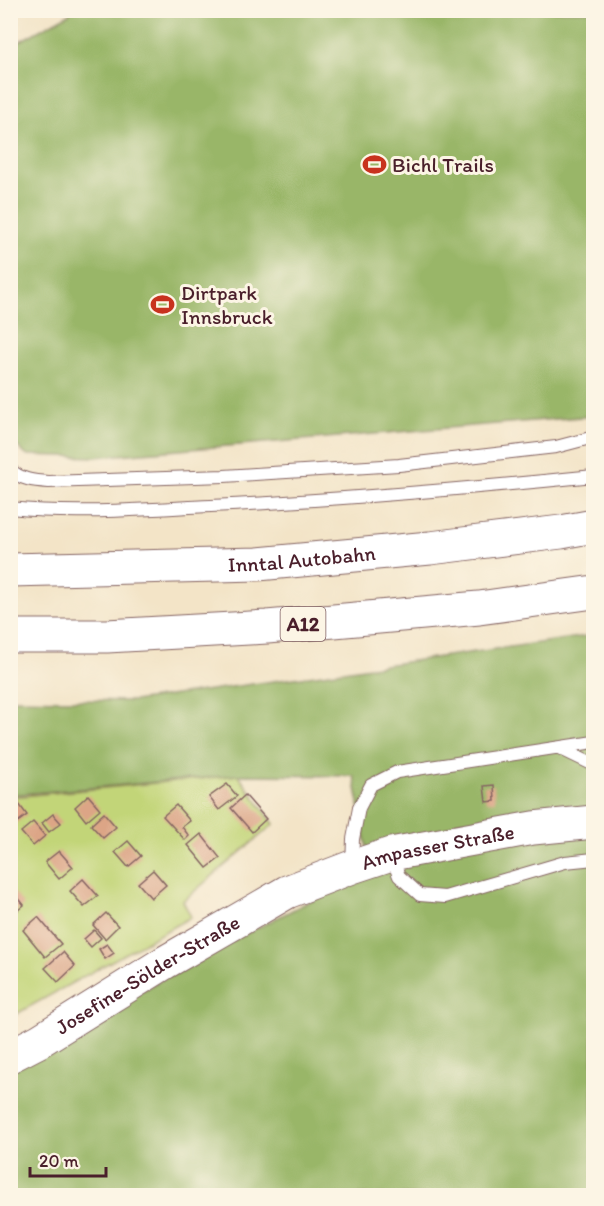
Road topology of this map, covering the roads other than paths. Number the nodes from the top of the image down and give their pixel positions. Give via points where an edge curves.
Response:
1 (594, 437) edge
2 (10, 469) edge
3 (594, 476) edge
4 (10, 508) edge
5 (594, 526) edge
6 (10, 570) edge
7 (594, 592) edge
8 (10, 636) edge
9 (594, 742) edge
10 (559, 748) junction
11 (594, 765) edge
12 (594, 822) edge
13 (391, 854) junction
14 (594, 859) edge
15 (352, 867) junction
16 (287, 892) joint
17 (10, 1056) edge

1 - 2 lane via 556,447 399,465 224,476 49,482 32,481
3 - 4 lane via 296,502 80,512
5 - 6 main road, Inntal Autobahn via 430,548 258,564
7 - 8 main road, A12 via 479,608 267,627 107,636
9 - 10 lane
10 - 11 lane
10 - 15 lane via 396,772 371,785 359,808
12 - 13 main road, Ampasser Straße via 533,828
13 - 14 lane via 399,876 420,895 445,897 566,862
13 - 15 main road, Ampasser Straße
15 - 16 main road, Ampasser Straße
16 - 17 main road, Josefine-Sölder-Straße

